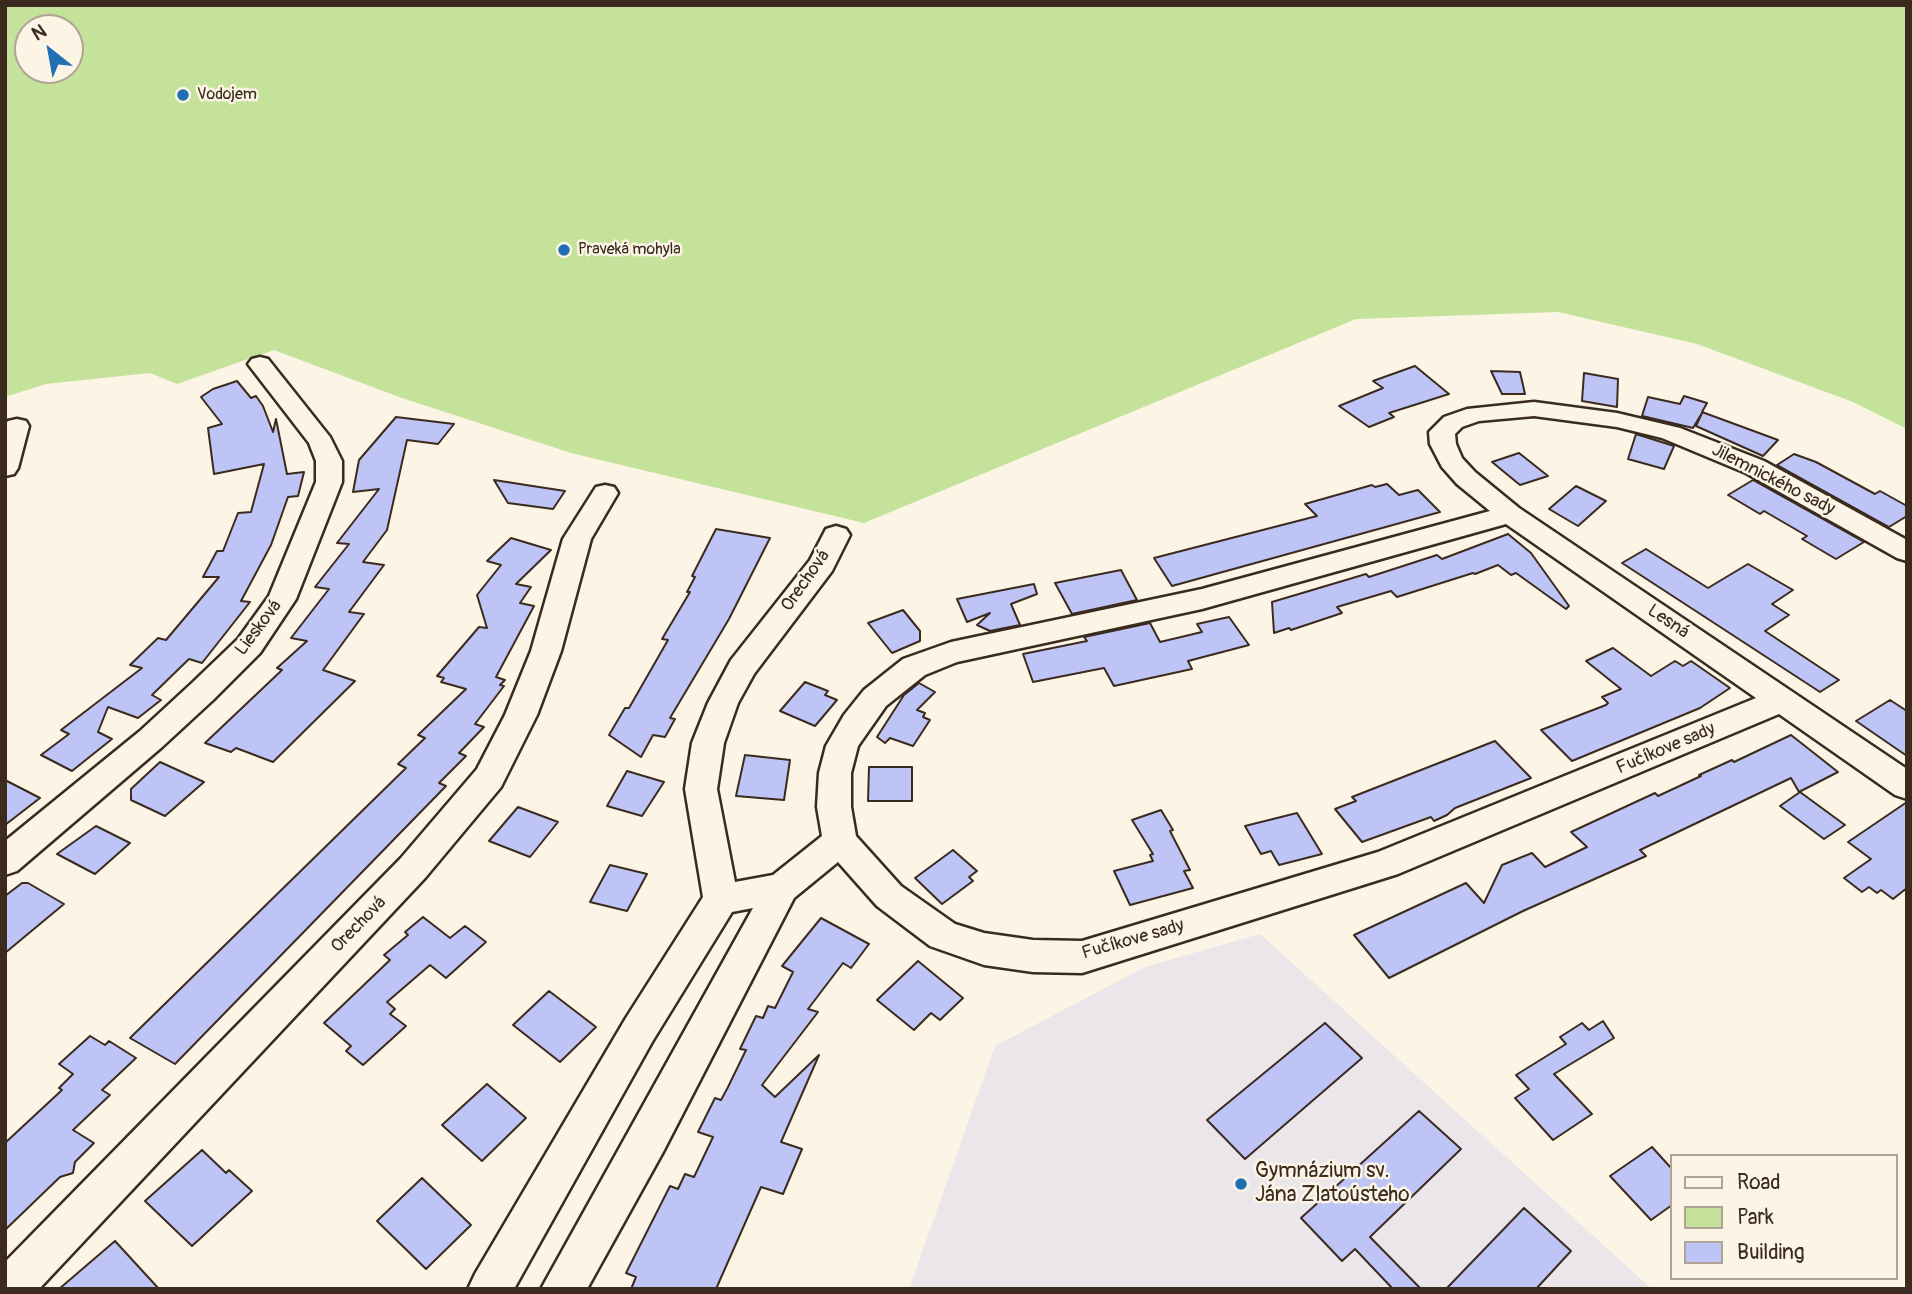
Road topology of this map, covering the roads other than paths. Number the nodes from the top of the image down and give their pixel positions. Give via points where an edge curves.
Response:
1 (260, 363) dead end
2 (17, 426) dead end
3 (1443, 444) joint
4 (5, 468) edge
5 (605, 493) dead end
6 (1510, 514) junction
7 (836, 535) dead end
8 (1907, 552) edge
9 (1783, 700) junction
10 (1907, 786) edge
11 (840, 841) junction
12 (5, 861) edge
13 (782, 888) junction
14 (721, 900) junction
15 (9, 1289) edge
16 (490, 1289) edge
17 (563, 1289) edge

1 - 12 street, Liesková via 321,442 329,461 329,482 282,599 249,646 202,692
2 - 4 street
3 - 6 street, Lesná via 1466,478
3 - 8 street, Jilemnického sady via 1442,432 1452,422 1504,410 1617,420 1671,433 1755,467
5 - 15 street, Orechová via 577,539 546,651 489,778 413,868
6 - 9 street, Lesná
6 - 11 street via 1202,599 951,653 921,664 875,698 842,747 835,773 834,807
7 - 14 street, Orechová via 822,564 742,668 708,743 701,789
9 - 10 street, Lesná
9 - 11 street, Fučíkove sady via 1386,864 1082,957 985,949 943,935 888,897
11 - 13 street
13 - 14 street
13 - 17 street
14 - 16 street via 639,1030

